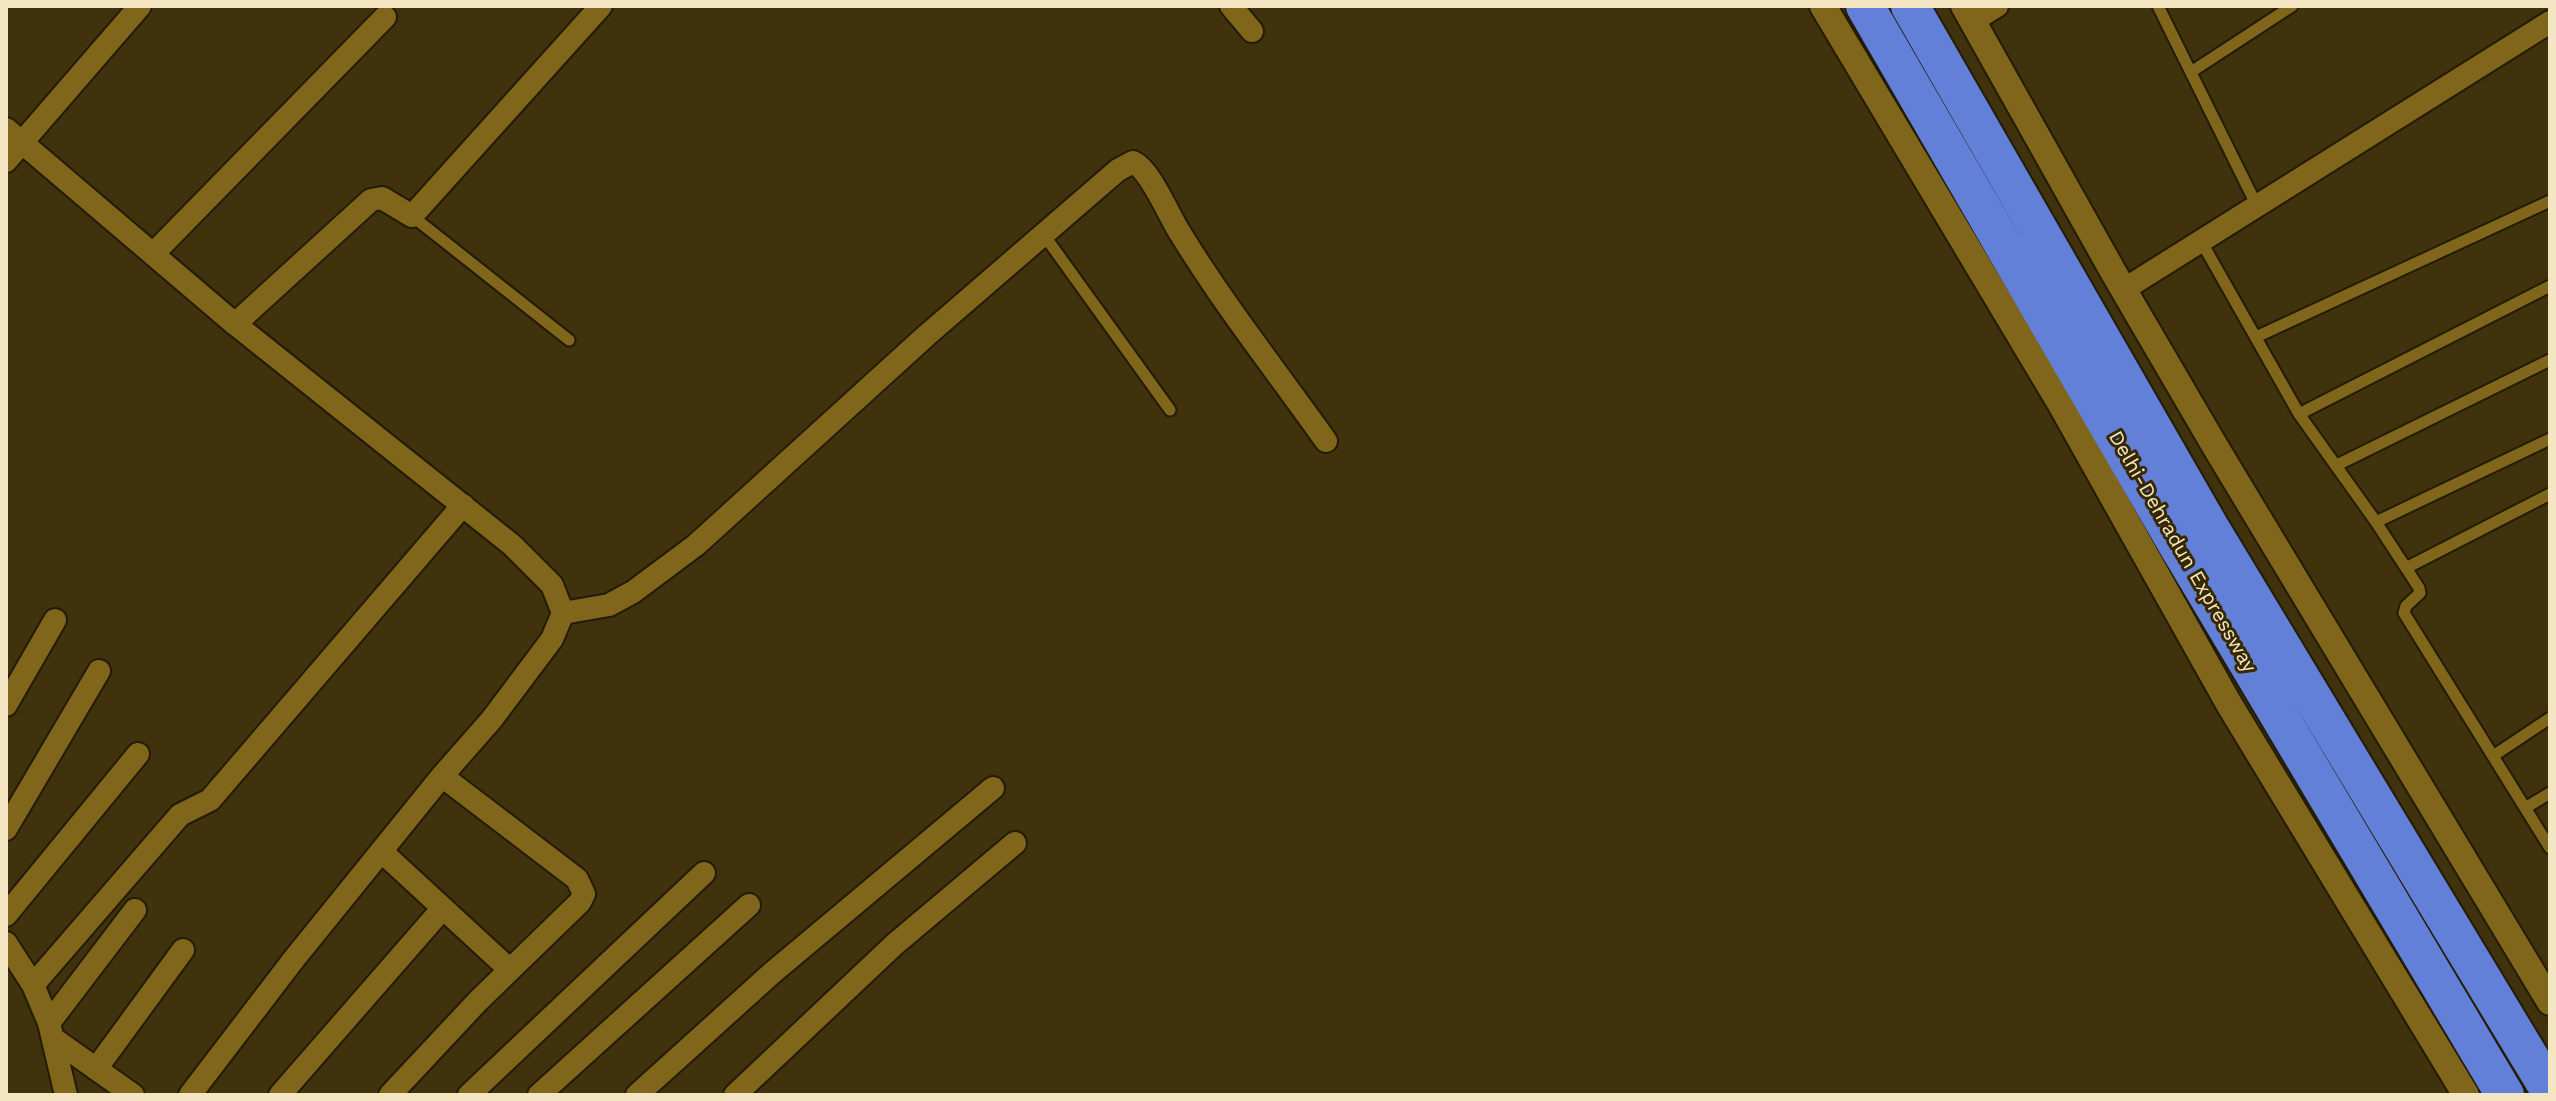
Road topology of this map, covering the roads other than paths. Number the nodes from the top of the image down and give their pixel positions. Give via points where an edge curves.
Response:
1 (140, 6) edge
2 (601, 6) edge
3 (1231, 6) edge
4 (1823, 6) edge
5 (1865, 6) edge
6 (1910, 6) edge
7 (1997, 6) edge
8 (2292, 6) edge
9 (2160, 7) edge
10 (1969, 14) edge
11 (385, 17) dead end
12 (2550, 22) edge
13 (1252, 31) dead end
14 (2191, 72) junction
15 (14, 135) edge
16 (6, 161) edge
17 (2550, 201) edge
18 (2257, 206) junction
19 (412, 216) junction
20 (1044, 235) junction
21 (2201, 241) junction
22 (153, 254) junction
23 (2550, 286) edge
24 (2123, 290) junction
25 (235, 324) junction
26 (2256, 337) junction
27 (569, 340) dead end
28 (2550, 360) edge
29 (1170, 410) dead end
30 (2299, 414) junction
31 (2550, 439) edge
32 (1326, 441) dead end
33 (2337, 465) junction
34 (2550, 494) edge
35 (463, 505) junction
36 (2376, 522) junction
37 (2406, 568) junction
38 (563, 613) junction
39 (55, 620) dead end
40 (99, 671) dead end
41 (6, 705) edge
42 (2550, 718) edge
43 (138, 754) dead end
44 (2493, 756) junction
45 (442, 776) junction
46 (993, 788) dead end
47 (2550, 793) edge
48 (2525, 808) junction
49 (6, 829) edge
50 (1015, 843) dead end
51 (2550, 848) edge
52 (381, 851) junction
53 (704, 873) dead end
54 (749, 905) dead end
55 (443, 908) junction
56 (135, 910) dead end
57 (6, 915) edge
58 (6, 943) edge
59 (183, 950) dead end
60 (509, 969) junction
61 (33, 985) junction
62 (2548, 996) edge
63 (52, 1031) junction
64 (96, 1069) junction
65 (2550, 1091) edge
66 (66, 1095) edge
67 (133, 1095) edge
68 (190, 1095) edge
69 (280, 1095) edge
70 (390, 1095) edge
71 (469, 1095) edge
72 (539, 1095) edge
73 (637, 1095) edge
74 (735, 1095) edge
75 (2466, 1095) edge
76 (2505, 1095) edge

1 - 15 street
2 - 19 street
3 - 13 street
4 - 75 street via 2059,401 2229,704
5 - 76 highway, Delhi-Dehradun Expressway
6 - 65 highway, Delhi-Dehradun Expressway via 2209,526
7 - 10 street
8 - 14 lane
9 - 14 lane
10 - 24 street
11 - 22 street
12 - 18 street
14 - 18 lane
15 - 16 street
15 - 22 street
17 - 26 lane
18 - 21 street
19 - 25 street via 382,198 371,200
19 - 27 lane
20 - 29 lane
20 - 32 street via 1118,170 1139,164 1212,283
20 - 38 street via 696,545 609,605
21 - 24 street
21 - 26 lane
22 - 25 street
23 - 30 lane
24 - 62 street
25 - 35 street
26 - 30 lane
28 - 33 lane
30 - 33 lane
31 - 36 lane
33 - 36 lane
34 - 37 lane
35 - 38 street via 552,585
35 - 61 street via 210,800 180,815
36 - 37 lane
37 - 44 lane via 2420,593 2404,613
38 - 45 street via 541,655
39 - 41 street
40 - 49 street
42 - 44 lane
43 - 57 street
44 - 48 lane
45 - 52 street
45 - 60 street via 582,885 580,902
46 - 73 street via 772,973
47 - 48 lane
48 - 51 lane
50 - 74 street via 895,944
52 - 55 street
52 - 68 street
53 - 71 street
54 - 72 street
55 - 60 street
55 - 69 street
56 - 63 street
58 - 61 street
59 - 64 street
60 - 70 street
61 - 63 street
63 - 64 street
63 - 66 street
64 - 67 street

